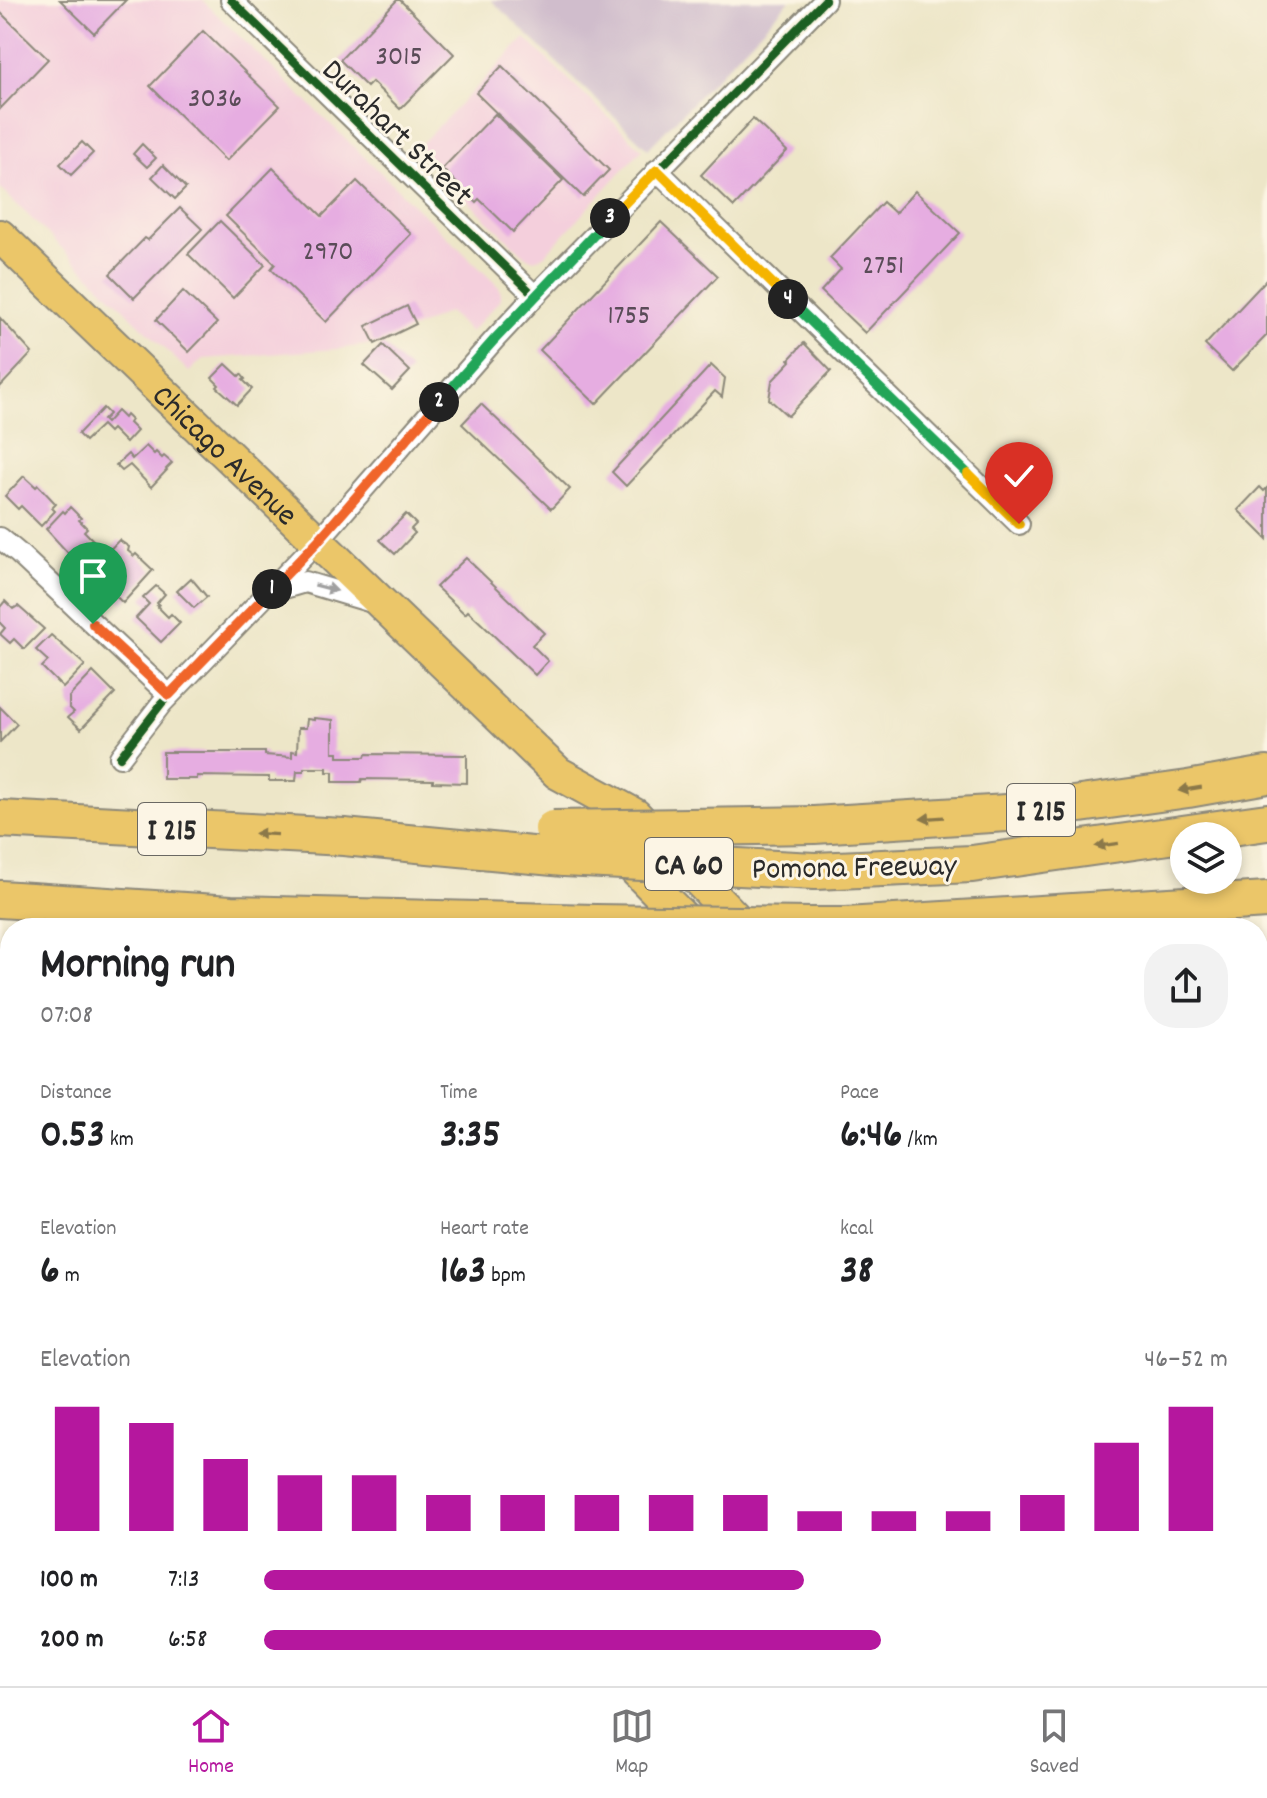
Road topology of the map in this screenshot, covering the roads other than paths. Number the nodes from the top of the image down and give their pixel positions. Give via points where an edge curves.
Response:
1 (231, 0) edge
2 (825, 0) edge
3 (657, 170) junction
4 (0, 236) edge
5 (535, 296) junction
6 (1019, 524) dead end
7 (0, 538) edge
8 (317, 542) junction
9 (268, 593) junction
10 (384, 607) junction
11 (169, 695) junction
12 (120, 757) dead end
13 (558, 773) junction
14 (1267, 775) edge
15 (0, 819) edge
16 (1267, 822) edge
17 (344, 837) joint
18 (558, 843) junction
19 (1267, 874) edge
20 (0, 899) edge
21 (1267, 900) edge
22 (1069, 912) junction
23 (336, 916) junction
24 (346, 918) edge
25 (410, 918) edge
26 (683, 918) edge
27 (735, 918) edge
28 (959, 918) edge

1 - 5 street, Durahart Street
2 - 3 street
3 - 5 street
3 - 6 street
4 - 8 main road, Chicago Avenue
5 - 8 street
7 - 11 street
8 - 9 street
8 - 10 main road, Chicago Avenue
9 -> 10 street via 305,582
9 - 11 street
10 - 13 main road, Chicago Avenue
11 - 12 street
13 - 26 main road, Chicago Avenue via 585,819
13 - 27 main road, Chicago Avenue via 635,815
14 -> 18 highway, I 215, bridge via 1023,812
17 -> 15 highway, I 215
16 -> 18 highway, Pomona Freeway / CA 60, bridge via 972,864 815,871
17 - 18 highway, Pomona Freeway / CA 60
19 - 22 highway
20 - 23 highway
21 - 22 highway
22 - 28 highway
23 - 24 highway
23 - 25 highway, bridge

